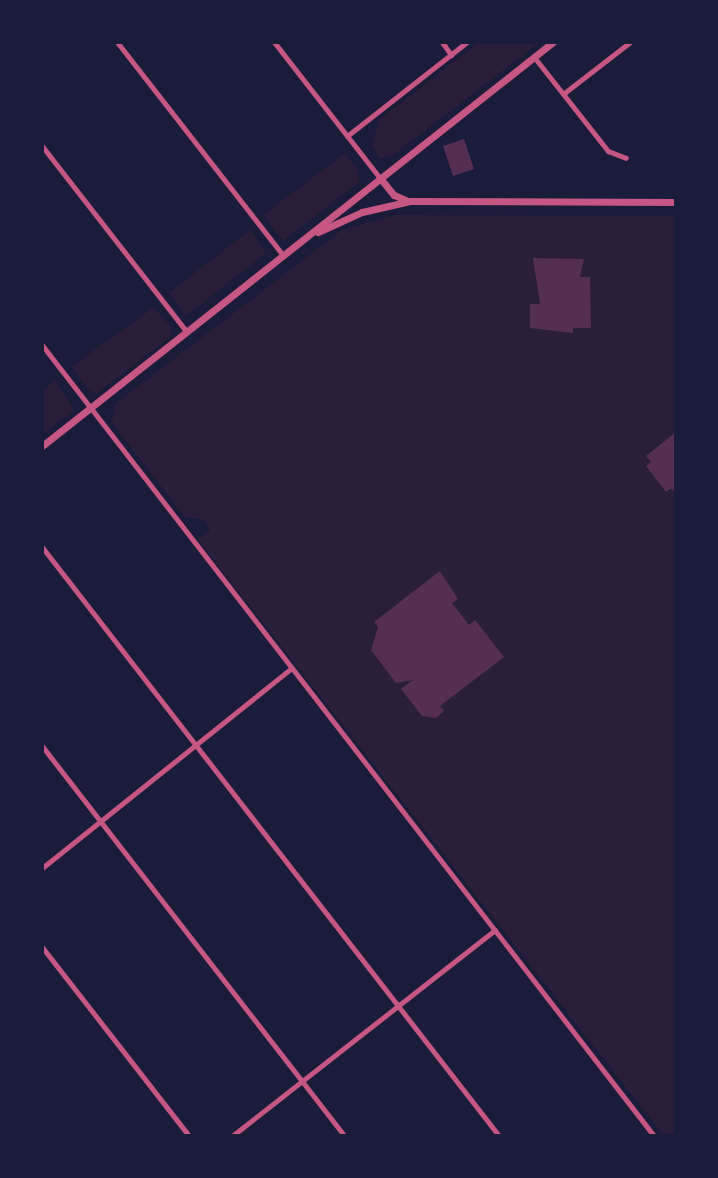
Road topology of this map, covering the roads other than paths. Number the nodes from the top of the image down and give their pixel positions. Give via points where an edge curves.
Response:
1 (117, 42) edge
2 (274, 42) edge
3 (442, 42) edge
4 (467, 42) edge
5 (553, 42) edge
6 (630, 42) edge
7 (451, 55) junction
8 (534, 57) junction
9 (563, 94) junction
10 (347, 136) junction
11 (42, 146) edge
12 (626, 158) dead end
13 (380, 178) junction
14 (410, 201) junction
15 (676, 202) edge
16 (298, 243) junction
17 (283, 255) junction
18 (186, 331) junction
19 (42, 345) edge
20 (91, 408) junction
21 (42, 446) edge
22 (42, 547) edge
23 (292, 668) junction
24 (195, 744) junction
25 (42, 746) edge
26 (100, 821) junction
27 (42, 868) edge
28 (495, 930) junction
29 (42, 947) edge
30 (398, 1005) junction
31 (302, 1081) junction
32 (189, 1136) edge
33 (232, 1136) edge
34 (344, 1136) edge
35 (499, 1136) edge
36 (654, 1136) edge

1 - 17 street
2 - 10 street
3 - 7 street
4 - 7 street
5 - 8 street
6 - 9 street
7 - 10 street
8 - 9 street
8 - 13 street
9 - 12 street via 608,151
10 - 13 street
11 - 18 street
13 - 14 street via 394,195
13 - 16 street
14 - 15 street
14 - 16 street via 362,212
16 - 17 street
17 - 18 street
18 - 20 street
19 - 20 street
20 - 21 street
20 - 23 street
22 - 24 street
23 - 24 street
23 - 28 street
24 - 26 street
24 - 30 street
25 - 26 street
26 - 27 street
26 - 31 street
28 - 30 street
28 - 36 street
29 - 32 street
30 - 31 street
30 - 35 street
31 - 33 street
31 - 34 street

